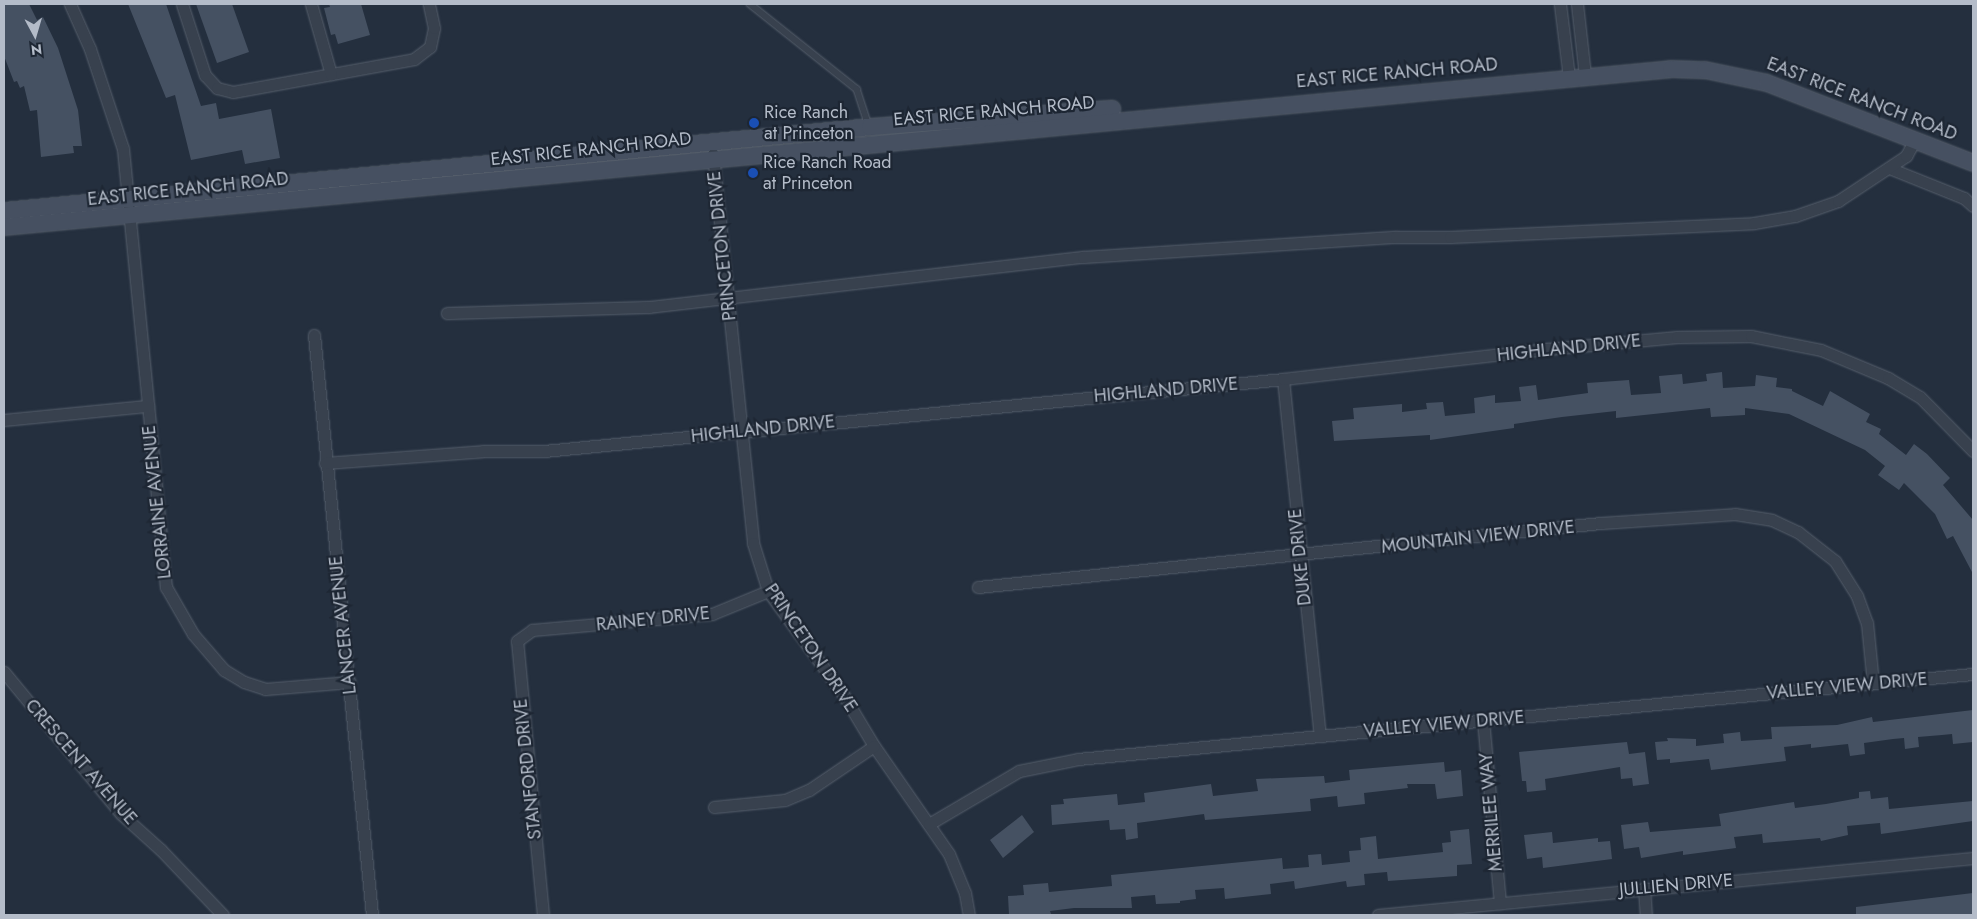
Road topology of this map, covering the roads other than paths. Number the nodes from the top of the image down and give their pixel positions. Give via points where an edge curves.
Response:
1 (70, 4) edge
2 (182, 4) edge
3 (311, 4) edge
4 (429, 4) edge
5 (750, 4) edge
6 (1560, 4) edge
7 (1577, 4) edge
8 (1585, 70) junction
9 (1568, 71) junction
10 (331, 74) junction
11 (871, 135) junction
12 (1915, 140) junction
13 (713, 150) junction
14 (1973, 152) edge
15 (1973, 163) edge
16 (1889, 168) junction
17 (1973, 206) edge
18 (129, 207) junction
19 (4, 211) edge
20 (4, 227) edge
21 (727, 300) junction
22 (446, 313) dead end
23 (314, 335) dead end
24 (1283, 379) junction
25 (148, 406) junction
26 (4, 420) edge
27 (741, 431) junction
28 (1973, 451) edge
29 (325, 463) junction
30 (1300, 555) junction
31 (978, 587) dead end
32 (768, 590) junction
33 (532, 630) joint
34 (4, 672) edge
35 (1973, 674) edge
36 (350, 682) junction
37 (1873, 683) junction
38 (1483, 720) junction
39 (1320, 735) junction
40 (874, 746) junction
41 (714, 807) dead end
42 (929, 824) junction
43 (1973, 858) edge
44 (1644, 888) junction
45 (1500, 903) junction
46 (222, 915) edge
47 (372, 915) edge
48 (544, 915) edge
49 (970, 915) edge
50 (1378, 915) edge
51 (1646, 915) edge

1 - 18 street, LORRAINE AVENUE via 90,49 123,149
2 - 10 street via 205,75 216,88 233,92
3 - 10 street
4 - 10 street via 434,28 430,47 414,60
5 - 11 lane via 856,89
6 - 9 street
7 - 8 street
8 - 9 main road, EAST RICE RANCH ROAD
8 - 12 main road, EAST RICE RANCH ROAD via 1671,69 1739,76 1798,93
8 - 14 main road, EAST RICE RANCH ROAD via 1673,59 1742,66 1802,83
9 - 11 main road, EAST RICE RANCH ROAD via 1189,103
11 - 13 main road, EAST RICE RANCH ROAD
12 - 15 main road, EAST RICE RANCH ROAD
12 - 16 street via 1906,156
13 - 18 main road, EAST RICE RANCH ROAD
13 - 21 street, PRINCETON DRIVE
16 - 17 street via 1964,198
16 - 21 street via 1838,201 1795,216 1754,223 1450,238 1396,237 1083,258 807,287
18 - 19 main road, EAST RICE RANCH ROAD
18 - 20 main road, EAST RICE RANCH ROAD
18 - 25 street, LORRAINE AVENUE
21 - 22 street via 649,307
21 - 27 street, PRINCETON DRIVE
23 - 29 street, LANCER AVENUE
24 - 27 street, HIGHLAND DRIVE
24 - 28 street, HIGHLAND DRIVE via 1568,347 1678,337 1751,336 1821,350 1888,378 1920,397
24 - 30 street, DUKE DRIVE
25 - 26 street
25 - 36 street, LORRAINE AVENUE via 166,587 193,634 224,670 265,689
27 - 29 street, HIGHLAND DRIVE via 544,451 483,451
27 - 32 street, PRINCETON DRIVE via 753,542
29 - 36 street, LANCER AVENUE
30 - 31 street, MOUNTAIN VIEW DRIVE
30 - 37 street, MOUNTAIN VIEW DRIVE via 1691,516 1735,514 1772,520 1822,548 1845,575 1867,623
30 - 39 street, DUKE DRIVE
32 - 33 street, RAINEY DRIVE via 712,614
32 - 40 street, PRINCETON DRIVE via 844,696
33 - 48 street, STANFORD DRIVE via 517,640 516,648
34 - 46 street, CRESCENT AVENUE via 121,814 161,850
35 - 37 street, VALLEY VIEW DRIVE
36 - 47 street, LANCER AVENUE
37 - 38 street, VALLEY VIEW DRIVE
38 - 39 street, VALLEY VIEW DRIVE
38 - 45 street, MERRILEE WAY
39 - 42 street, VALLEY VIEW DRIVE via 1049,763 1019,771
40 - 41 street via 809,790 785,800
40 - 42 street, PRINCETON DRIVE
42 - 49 street, PRINCETON DRIVE via 949,854
43 - 44 street, JULLIEN DRIVE
44 - 45 street, JULLIEN DRIVE
44 - 51 street
45 - 50 street, JULLIEN DRIVE

